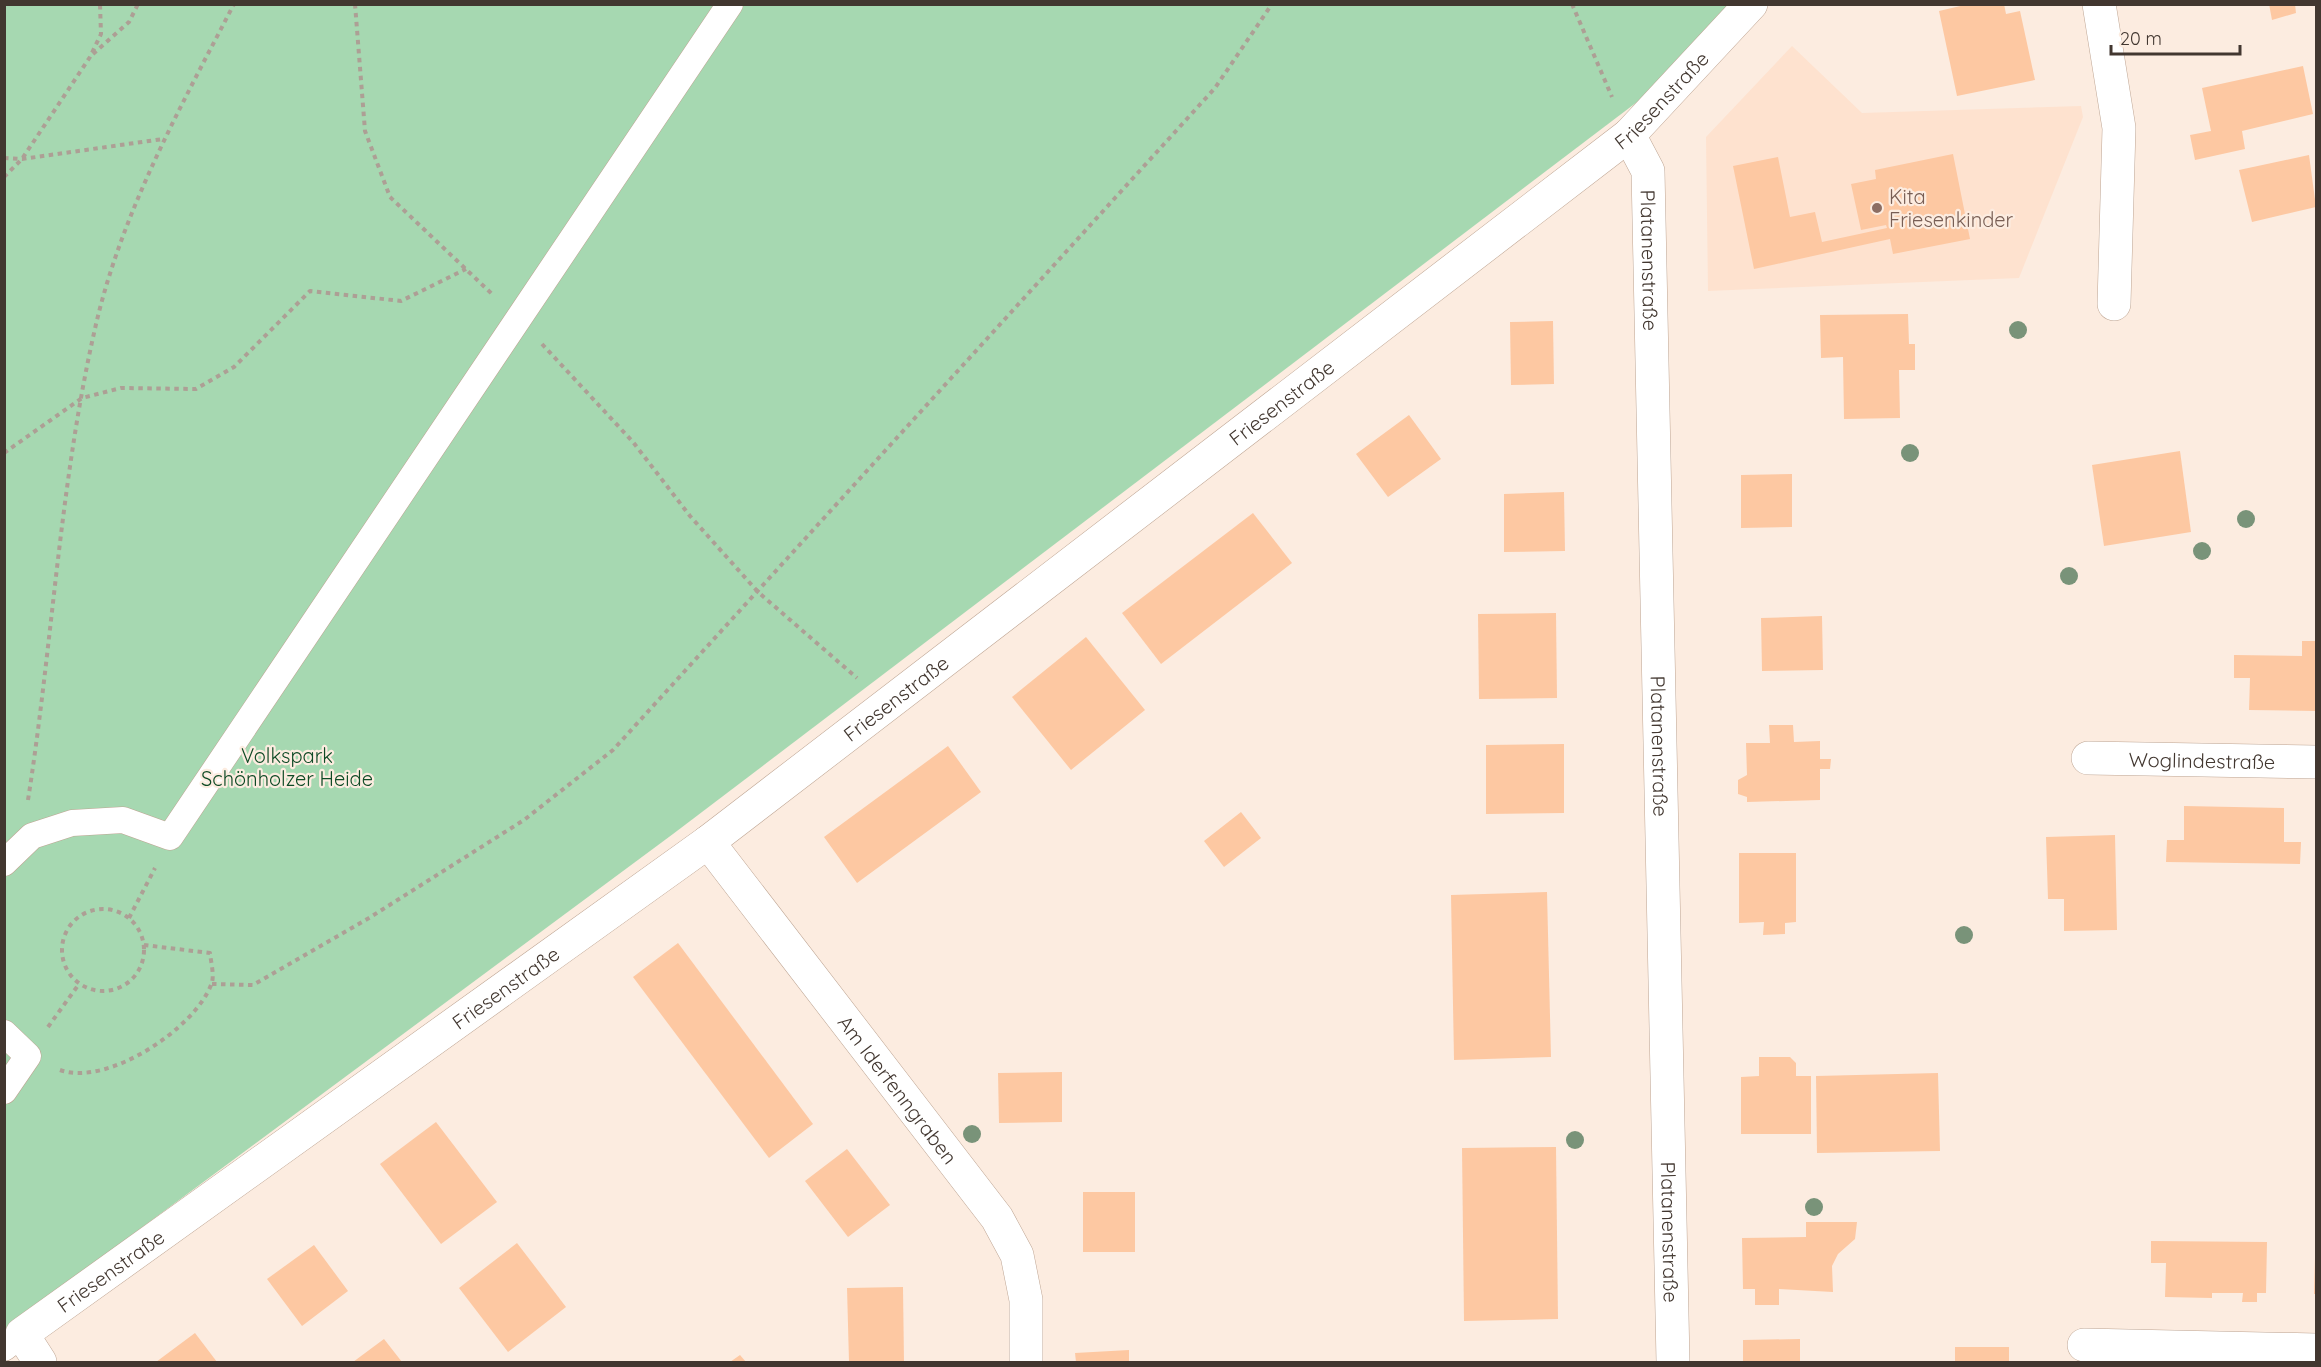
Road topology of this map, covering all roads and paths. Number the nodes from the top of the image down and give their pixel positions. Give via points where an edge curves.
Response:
1 (100, 4) edge
2 (138, 4) edge
3 (234, 4) edge
4 (730, 4) edge
5 (1272, 4) edge
6 (1572, 4) edge
7 (1751, 4) edge
8 (2099, 4) edge
9 (90, 57) junction
10 (1629, 135) junction
11 (164, 139) junction
12 (4, 158) edge
13 (22, 159) junction
14 (4, 177) edge
15 (466, 269) dead end
16 (2114, 304) dead end
17 (82, 398) junction
18 (4, 453) edge
19 (758, 592) junction
20 (887, 704) junction
21 (2088, 758) dead end
22 (2316, 762) edge
23 (32, 836) junction
24 (170, 837) junction
25 (708, 842) junction
26 (4, 863) edge
27 (129, 918) junction
28 (144, 945) junction
29 (79, 984) junction
30 (212, 984) junction
31 (4, 1034) edge
32 (28, 1056) junction
33 (4, 1091) edge
34 (13, 1341) edge
35 (2084, 1345) dead end
36 (2316, 1350) edge
37 (40, 1362) edge
38 (1026, 1362) edge
39 (1673, 1362) edge

1 - 9 path via 100,34
2 - 9 path via 129,22
3 - 11 path
4 - 24 lane
5 - 19 path via 1215,88
6 - 10 path
7 - 10 street, Friesenstraße
8 - 16 street via 2119,128
9 - 13 path
10 - 20 street, Friesenstraße
10 - 39 street, Platanenstraße via 1648,171
11 - 13 path
11 - 17 path via 118,251 97,318
12 - 13 path
13 - 14 path
15 - 17 path via 401,302 310,291 234,367 196,389 121,388
17 - 18 path
17 - 23 path via 73,441 44,700 26,813
19 - 20 path
19 - 30 path via 613,750 524,820 369,918 253,985
20 - 25 street, Friesenstraße
21 - 22 street, Woglindestraße
23 - 24 lane via 72,823 123,820
23 - 26 lane
24 - 27 path
25 - 34 street, Friesenstraße
25 - 38 street, Am Iderfenngraben via 997,1218 1017,1255 1026,1299
27 - 28 path
27 - 29 path via 117,911 98,909 79,916 70,925 64,937 64,963
28 - 29 path via 139,971 119,989 92,990
28 - 30 path via 210,954
29 - 32 path
30 - 32 path via 196,1011 170,1034 139,1056 106,1070 64,1072
31 - 32 lane
32 - 33 lane
34 - 37 street
35 - 36 street

